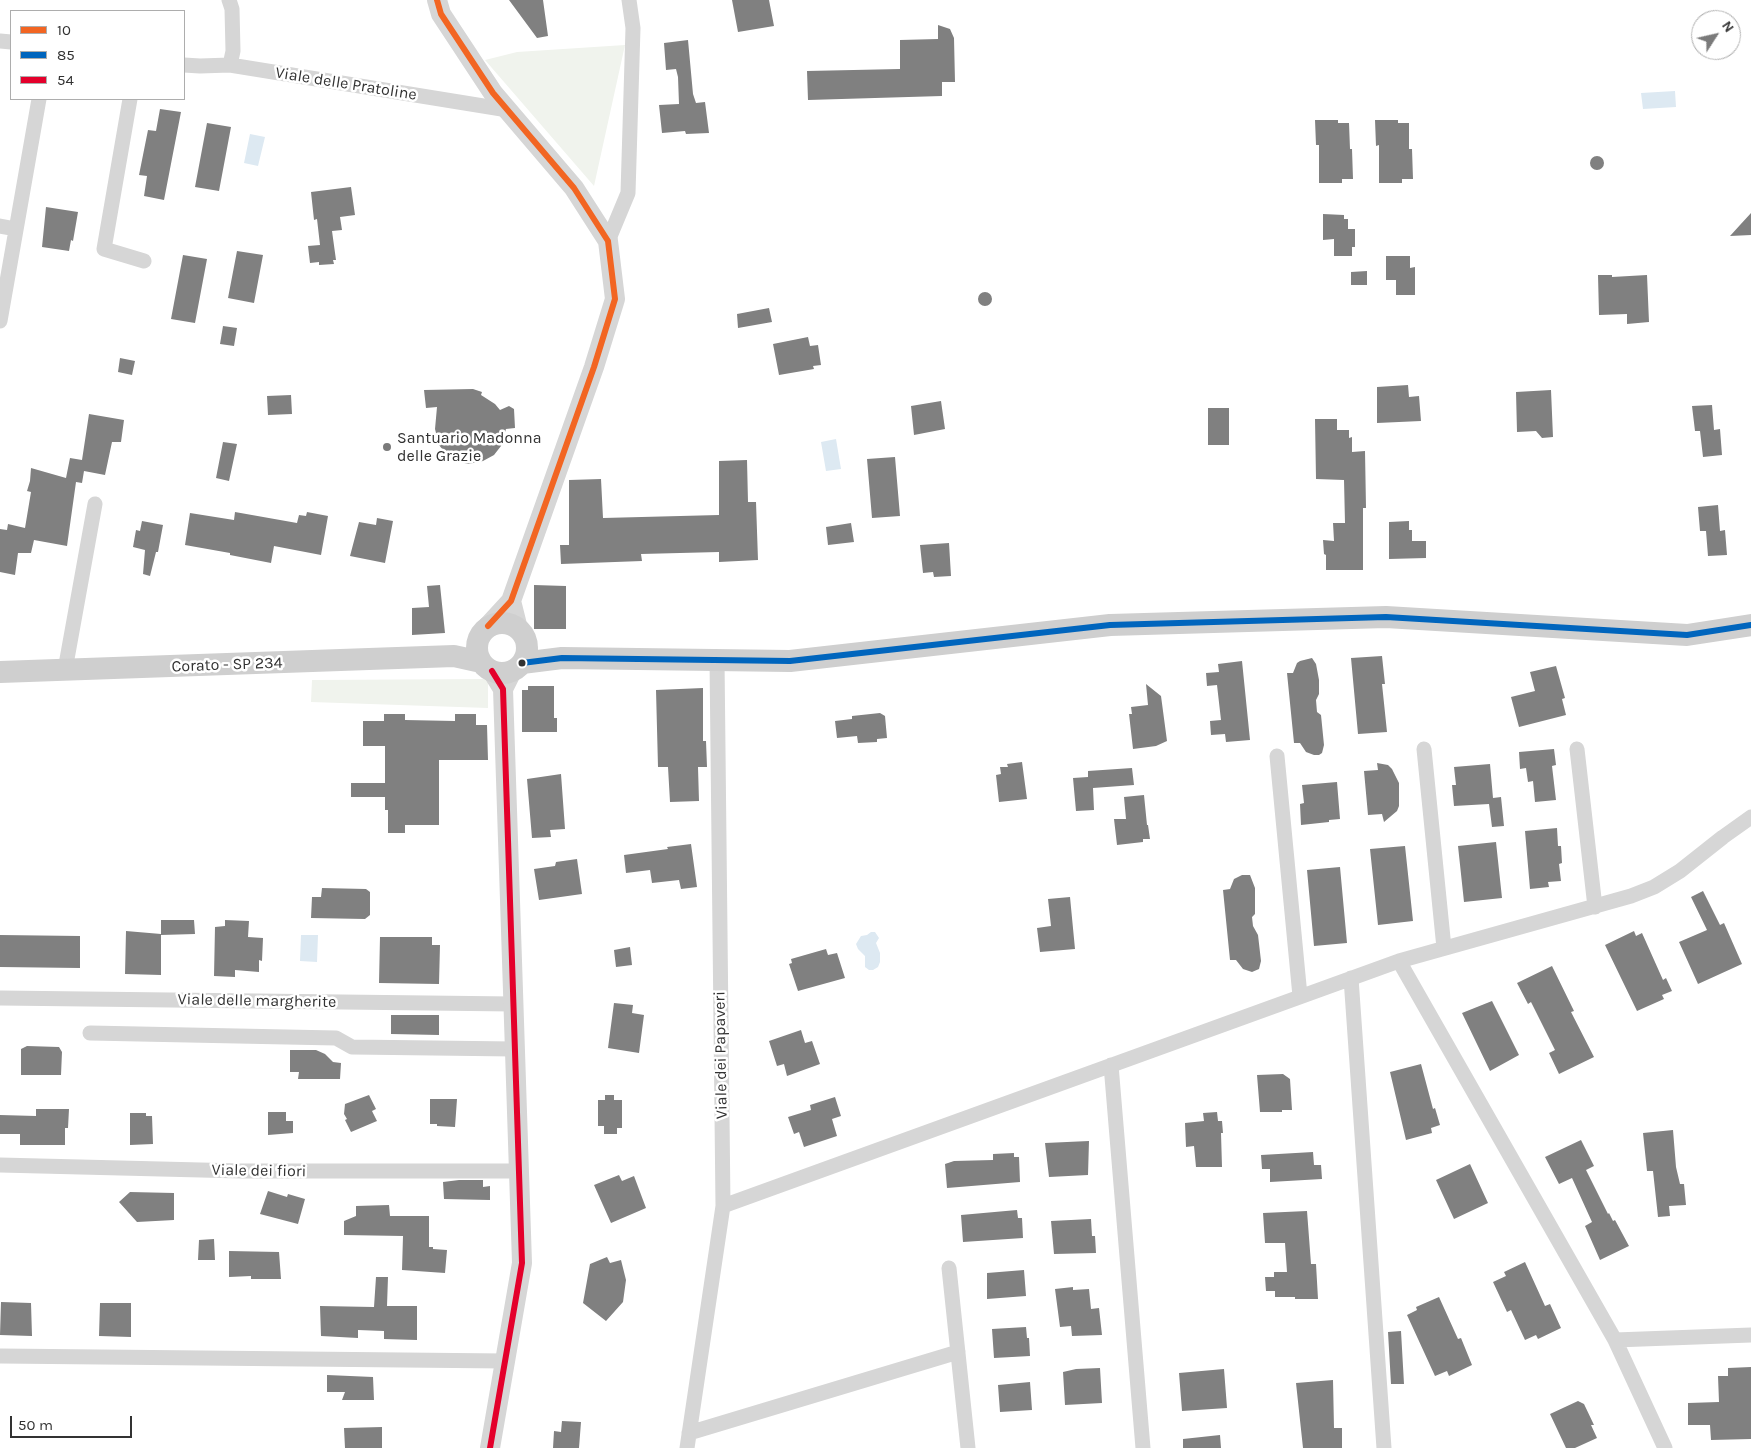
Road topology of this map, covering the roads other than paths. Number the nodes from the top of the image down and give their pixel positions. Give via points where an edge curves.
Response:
1 (229, 0) edge
2 (437, 0) edge
3 (629, 0) edge
4 (185, 64) edge
5 (230, 65) junction
6 (39, 100) edge
7 (130, 100) edge
8 (508, 110) junction
9 (0, 226) edge
10 (16, 229) junction
11 (608, 241) junction
12 (144, 260) dead end
13 (1, 312) edge
14 (95, 504) dead end
15 (511, 601) junction
16 (1751, 625) edge
17 (483, 633) junction
18 (522, 634) junction
19 (454, 656) junction
20 (562, 658) junction
21 (717, 659) junction
22 (65, 670) junction
23 (502, 671) junction
24 (0, 672) edge
25 (1577, 748) dead end
26 (1424, 749) dead end
27 (1276, 756) dead end
28 (1751, 817) edge
29 (1595, 907) junction
30 (1444, 948) junction
31 (1399, 961) junction
32 (1351, 978) junction
33 (1300, 996) junction
34 (0, 998) edge
35 (513, 1004) junction
36 (90, 1033) dead end
37 (514, 1049) junction
38 (1111, 1065) junction
39 (0, 1165) edge
40 (518, 1171) junction
41 (723, 1206) junction
42 (950, 1268) dead end
43 (1751, 1334) edge
44 (1615, 1340) junction
45 (958, 1352) junction
46 (0, 1356) edge
47 (505, 1361) junction
48 (688, 1441) edge
49 (490, 1448) edge
50 (968, 1448) edge
51 (1142, 1448) edge
52 (1384, 1448) edge
53 (1665, 1448) edge

1 - 5 street via 232,9
2 - 8 street via 441,14 493,93
3 - 11 street via 633,28 628,193
4 - 5 street, Viale delle Pratoline
5 - 8 street, Viale delle Pratoline
6 - 10 street
7 - 12 street via 104,249
8 - 11 street via 574,188
9 - 10 street
10 - 13 street
11 - 15 street via 615,299
14 - 22 street
15 - 17 street
15 - 18 street
16 - 21 main road, Corato - SP 234 via 1687,635 1386,617 1110,624 790,661
17 - 18 main road, Corato - SP 234 via 496,623 504,623
17 - 19 main road
17 - 23 main road via 477,647 478,655
18 - 20 main road, Corato - SP 234
18 - 23 main road via 527,651
19 - 22 main road, Corato - SP 234
19 - 23 main road, Corato - SP 234
20 - 21 main road, Corato - SP 234
20 - 23 main road, Corato - SP 234
21 - 41 street, Viale dei Papaveri
22 - 24 main road, Corato - SP 234
23 - 35 street
25 - 29 street
26 - 30 street
27 - 33 street
28 - 29 street via 1674,875 1632,896
29 - 30 street
30 - 31 street
31 - 32 street
31 - 44 street
32 - 33 street
32 - 52 street
33 - 38 street
34 - 35 street, Viale delle margherite
35 - 37 street
36 - 37 street via 336,1038 352,1047
37 - 40 street
38 - 41 street
38 - 51 street
39 - 40 street, Viale dei fiori via 241,1172
40 - 47 street via 522,1263
41 - 48 street, Viale dei Papaveri
42 - 45 street
43 - 44 street
44 - 53 street
45 - 48 street
45 - 50 street
46 - 47 street
47 - 49 street

